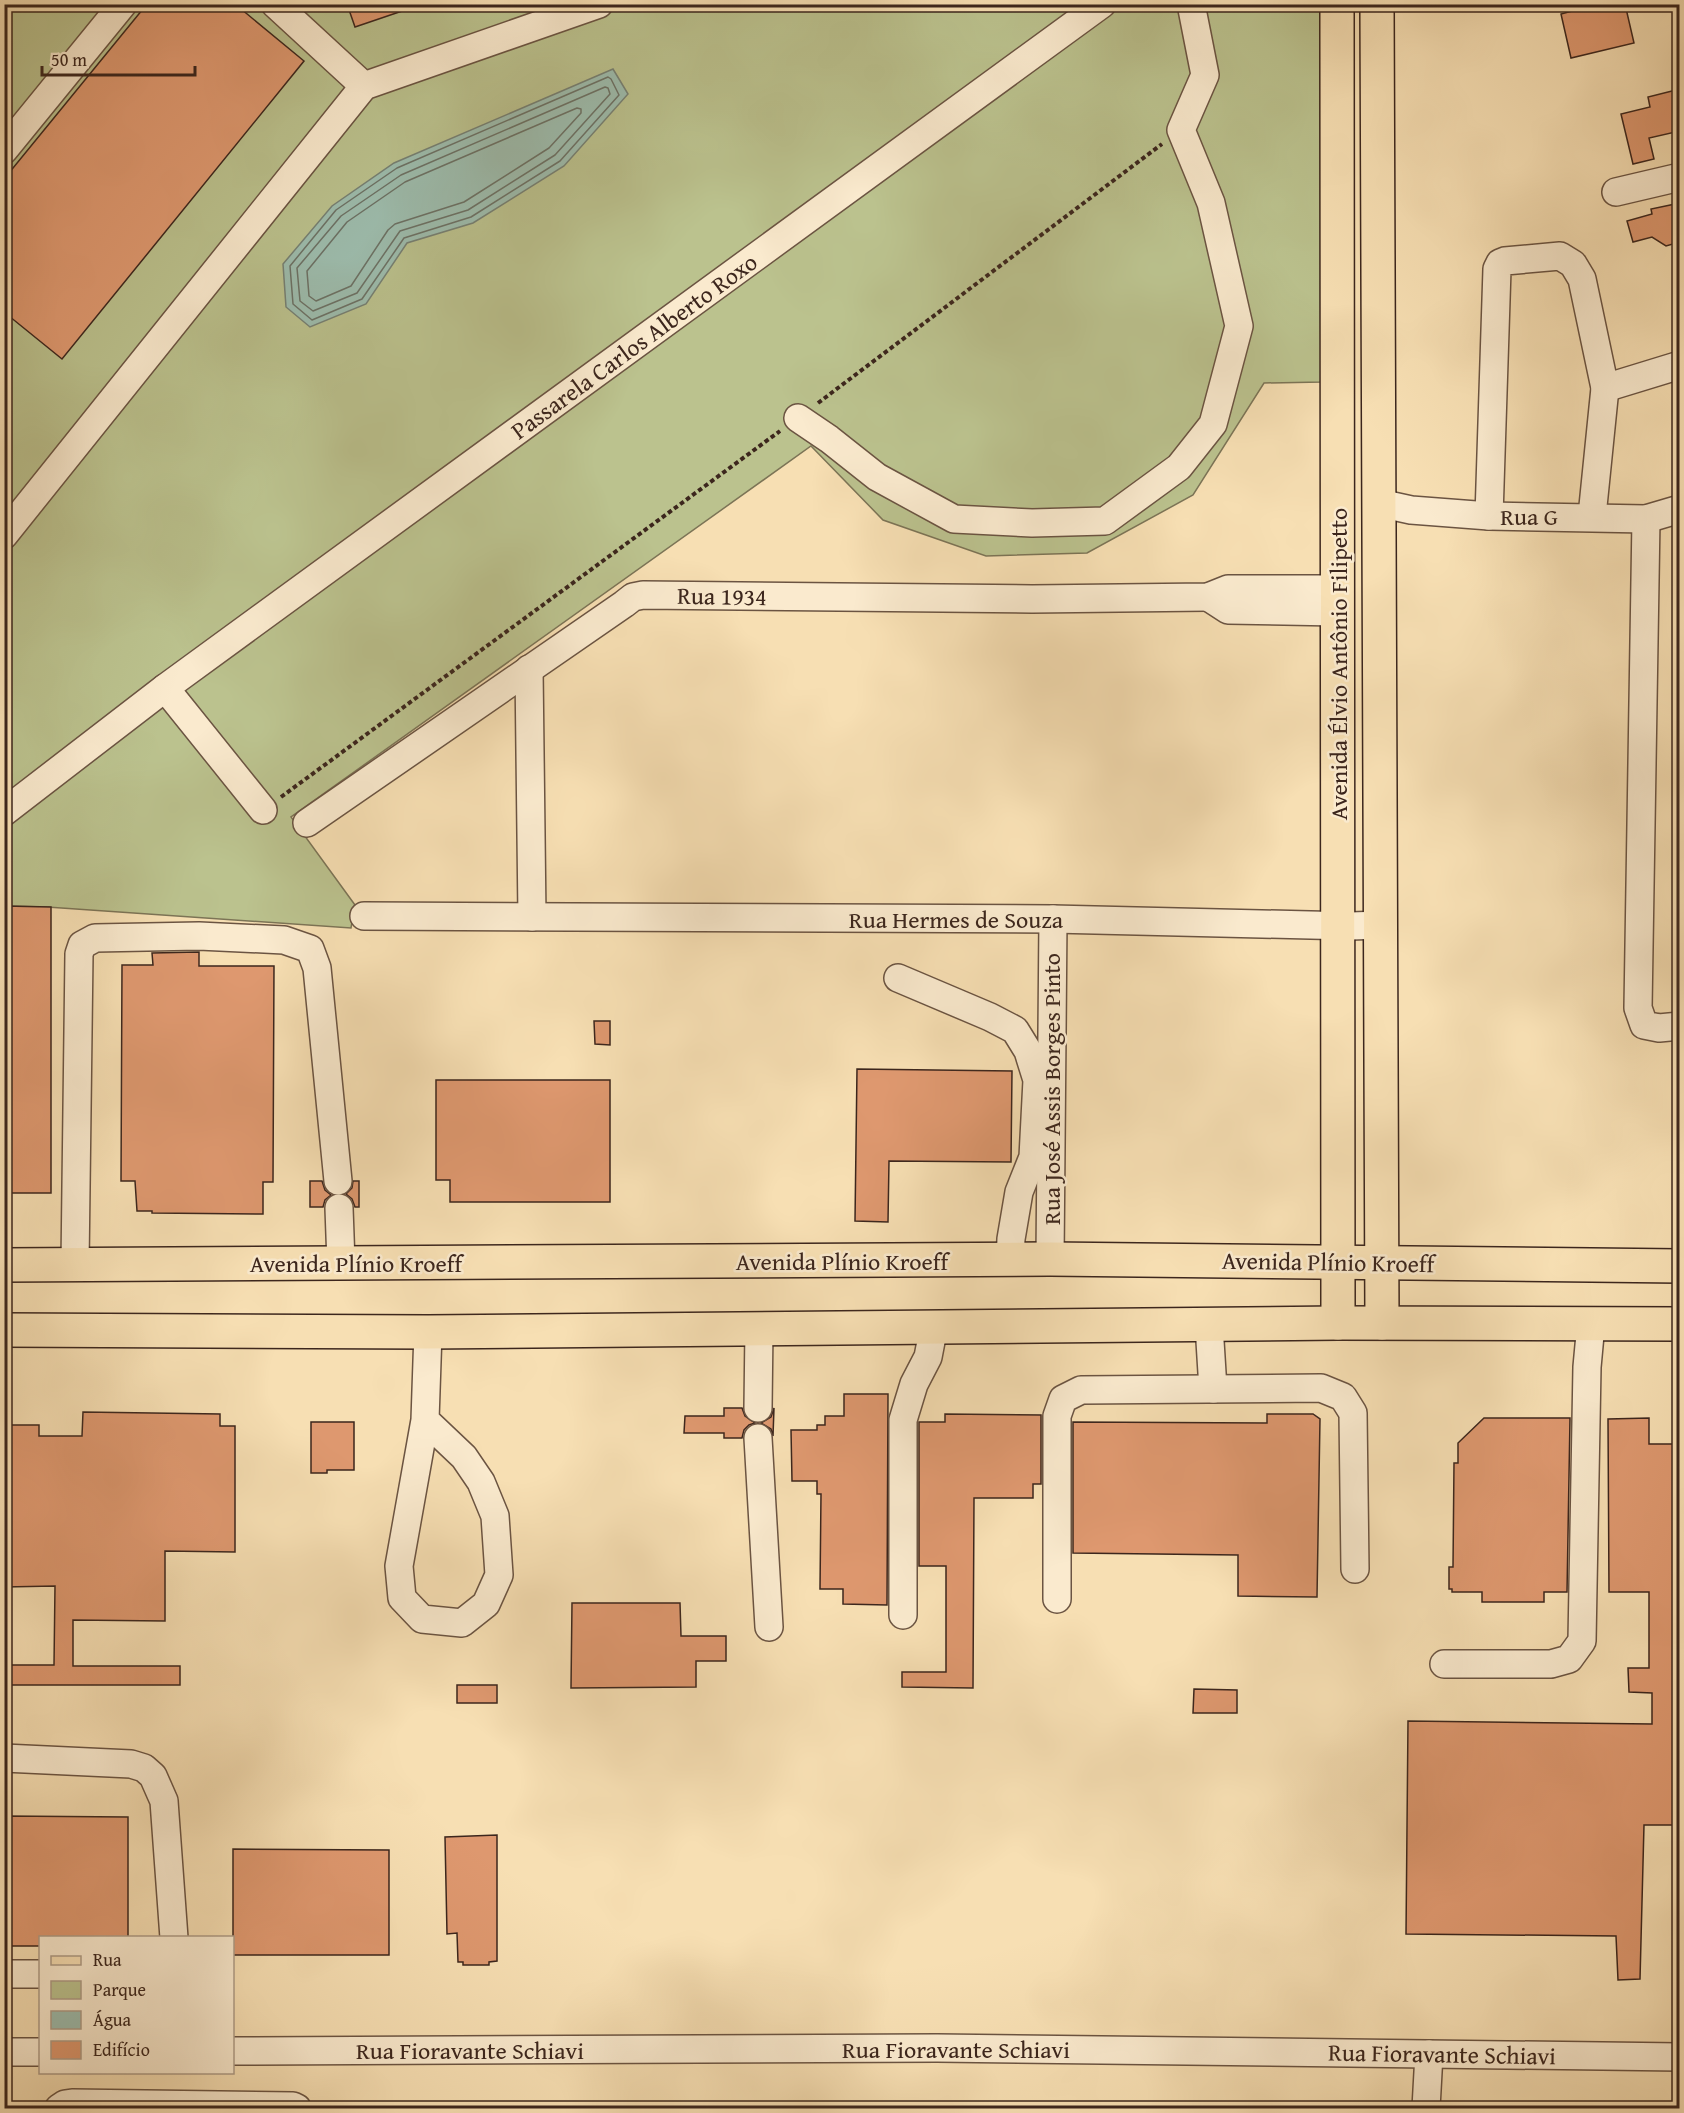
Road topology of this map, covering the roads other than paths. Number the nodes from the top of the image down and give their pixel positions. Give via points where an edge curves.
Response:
1 (123, 4) edge
2 (275, 4) edge
3 (598, 4) edge
4 (1102, 4) edge
5 (1191, 4) edge
6 (1337, 4) edge
7 (1377, 4) edge
8 (364, 86) junction
9 (4, 150) edge
10 (1680, 177) edge
11 (1616, 192) dead end
12 (1680, 365) edge
13 (1605, 388) junction
14 (798, 418) road end
15 (1379, 503) junction
16 (1680, 509) edge
17 (1489, 516) junction
18 (1592, 516) junction
19 (1646, 519) junction
20 (4, 535) edge
21 (1380, 556) junction
22 (1343, 600) junction
23 (1380, 641) junction
24 (530, 669) junction
25 (165, 688) junction
26 (263, 810) road end
27 (4, 813) edge
28 (307, 823) dead end
29 (364, 916) dead end
30 (532, 917) junction
31 (1053, 919) junction
32 (1338, 924) junction
33 (1381, 925) junction
34 (898, 978) dead end
35 (1680, 1026) edge
36 (338, 1181) dead end
37 (339, 1208) dead end
38 (1050, 1259) junction
39 (1010, 1260) junction
40 (1338, 1262) junction
41 (341, 1263) junction
42 (1382, 1263) junction
43 (75, 1264) junction
44 (4, 1265) edge
45 (1680, 1266) edge
46 (1338, 1323) junction
47 (1382, 1323) junction
48 (1591, 1324) junction
49 (1680, 1324) edge
50 (1209, 1325) junction
51 (934, 1326) junction
52 (759, 1328) junction
53 (4, 1330) edge
54 (428, 1332) junction
55 (1213, 1389) junction
56 (758, 1408) dead end
57 (424, 1420) junction
58 (758, 1438) dead end
59 (1355, 1569) dead end
60 (1058, 1599) dead end
61 (903, 1615) dead end
62 (769, 1627) dead end
63 (1444, 1664) dead end
64 (4, 1758) edge
65 (174, 1936) edge
66 (4, 1974) edge
67 (39, 1974) edge
68 (234, 2051) edge
69 (4, 2052) edge
70 (39, 2052) edge
71 (1429, 2054) junction
72 (1680, 2057) edge
73 (59, 2109) edge
74 (297, 2109) edge
75 (1426, 2109) edge

1 - 9 street
2 - 8 street
3 - 8 street
4 - 25 street, Passarela Carlos Alberto Roxo
5 - 14 street via 1205,75 1180,130 1211,203 1239,326 1213,424 1179,467 1105,521 954,519 877,477
6 - 22 main road, Avenida Élvio Antônio Filipetto
7 - 15 main road, Avenida Élvio Antônio Filipetto
8 - 20 street
10 - 11 street
12 - 13 street
13 - 17 street via 1582,279 1573,264 1560,256 1500,263
13 - 18 street
15 - 17 street, Rua G via 1411,510
15 - 21 main road, Avenida Élvio Antônio Filipetto
16 - 19 street, Rua G
17 - 18 street, Rua G
18 - 19 street, Rua G
19 - 35 street via 1638,1008 1644,1024 1659,1028
21 - 22 main road via 1374,575
21 - 23 main road, Avenida Élvio Antônio Filipetto
22 - 23 main road via 1368,614
22 - 24 street, Rua 1934 via 1228,610 1208,597 643,595 633,597
22 - 32 main road, Avenida Élvio Antônio Filipetto
23 - 33 main road, Avenida Élvio Antônio Filipetto
24 - 28 street, Rua 1934
24 - 30 street
25 - 26 street
25 - 27 street, Passarela Carlos Alberto Roxo
29 - 30 street, Rua Hermes de Souza
30 - 31 street, Rua Hermes de Souza
31 - 32 street, Rua Hermes de Souza
31 - 38 street, Rua José Assis Borges Pinto
32 - 33 street, Rua Hermes de Souza
32 - 40 main road, Avenida Élvio Antônio Filipetto
33 - 42 main road, Avenida Élvio Antônio Filipetto
34 - 39 street via 1015,1030 1028,1051 1037,1080 1033,1157 1019,1191
36 - 43 street via 317,968 310,949 284,940 199,936 95,938 82,945 79,954
37 - 41 street
38 - 39 main road, Avenida Plínio Kroeff
38 - 40 main road, Avenida Plínio Kroeff
39 - 41 main road, Avenida Plínio Kroeff
40 - 42 main road, Avenida Plínio Kroeff
40 - 46 main road, Avenida Élvio Antônio Filipetto
41 - 43 main road, Avenida Plínio Kroeff
42 - 45 main road, Avenida Plínio Kroeff
42 - 47 main road, Avenida Élvio Antônio Filipetto
43 - 44 main road, Avenida Plínio Kroeff
46 - 47 main road
46 - 50 main road
47 - 48 main road
48 - 49 main road
48 - 63 street via 1582,1641 1569,1659 1551,1664
50 - 51 main road
50 - 55 street
51 - 52 main road
51 - 61 street via 928,1357 914,1384 903,1420
52 - 54 main road
52 - 56 street
53 - 54 main road
54 - 57 street
55 - 59 street via 1321,1388 1343,1397 1353,1413
55 - 60 street via 1081,1390 1063,1399 1057,1416
57 - 57 street via 464,1457 481,1482 495,1516 500,1575 486,1604 462,1623 422,1619 402,1598 399,1566
58 - 62 street
64 - 65 street via 131,1764 153,1776 164,1801
66 - 67 street
68 - 71 street, Rua Fioravante Schiavi via 937,2048
69 - 70 street
71 - 72 street, Rua Fioravante Schiavi
71 - 75 street
73 - 74 street via 72,2103

